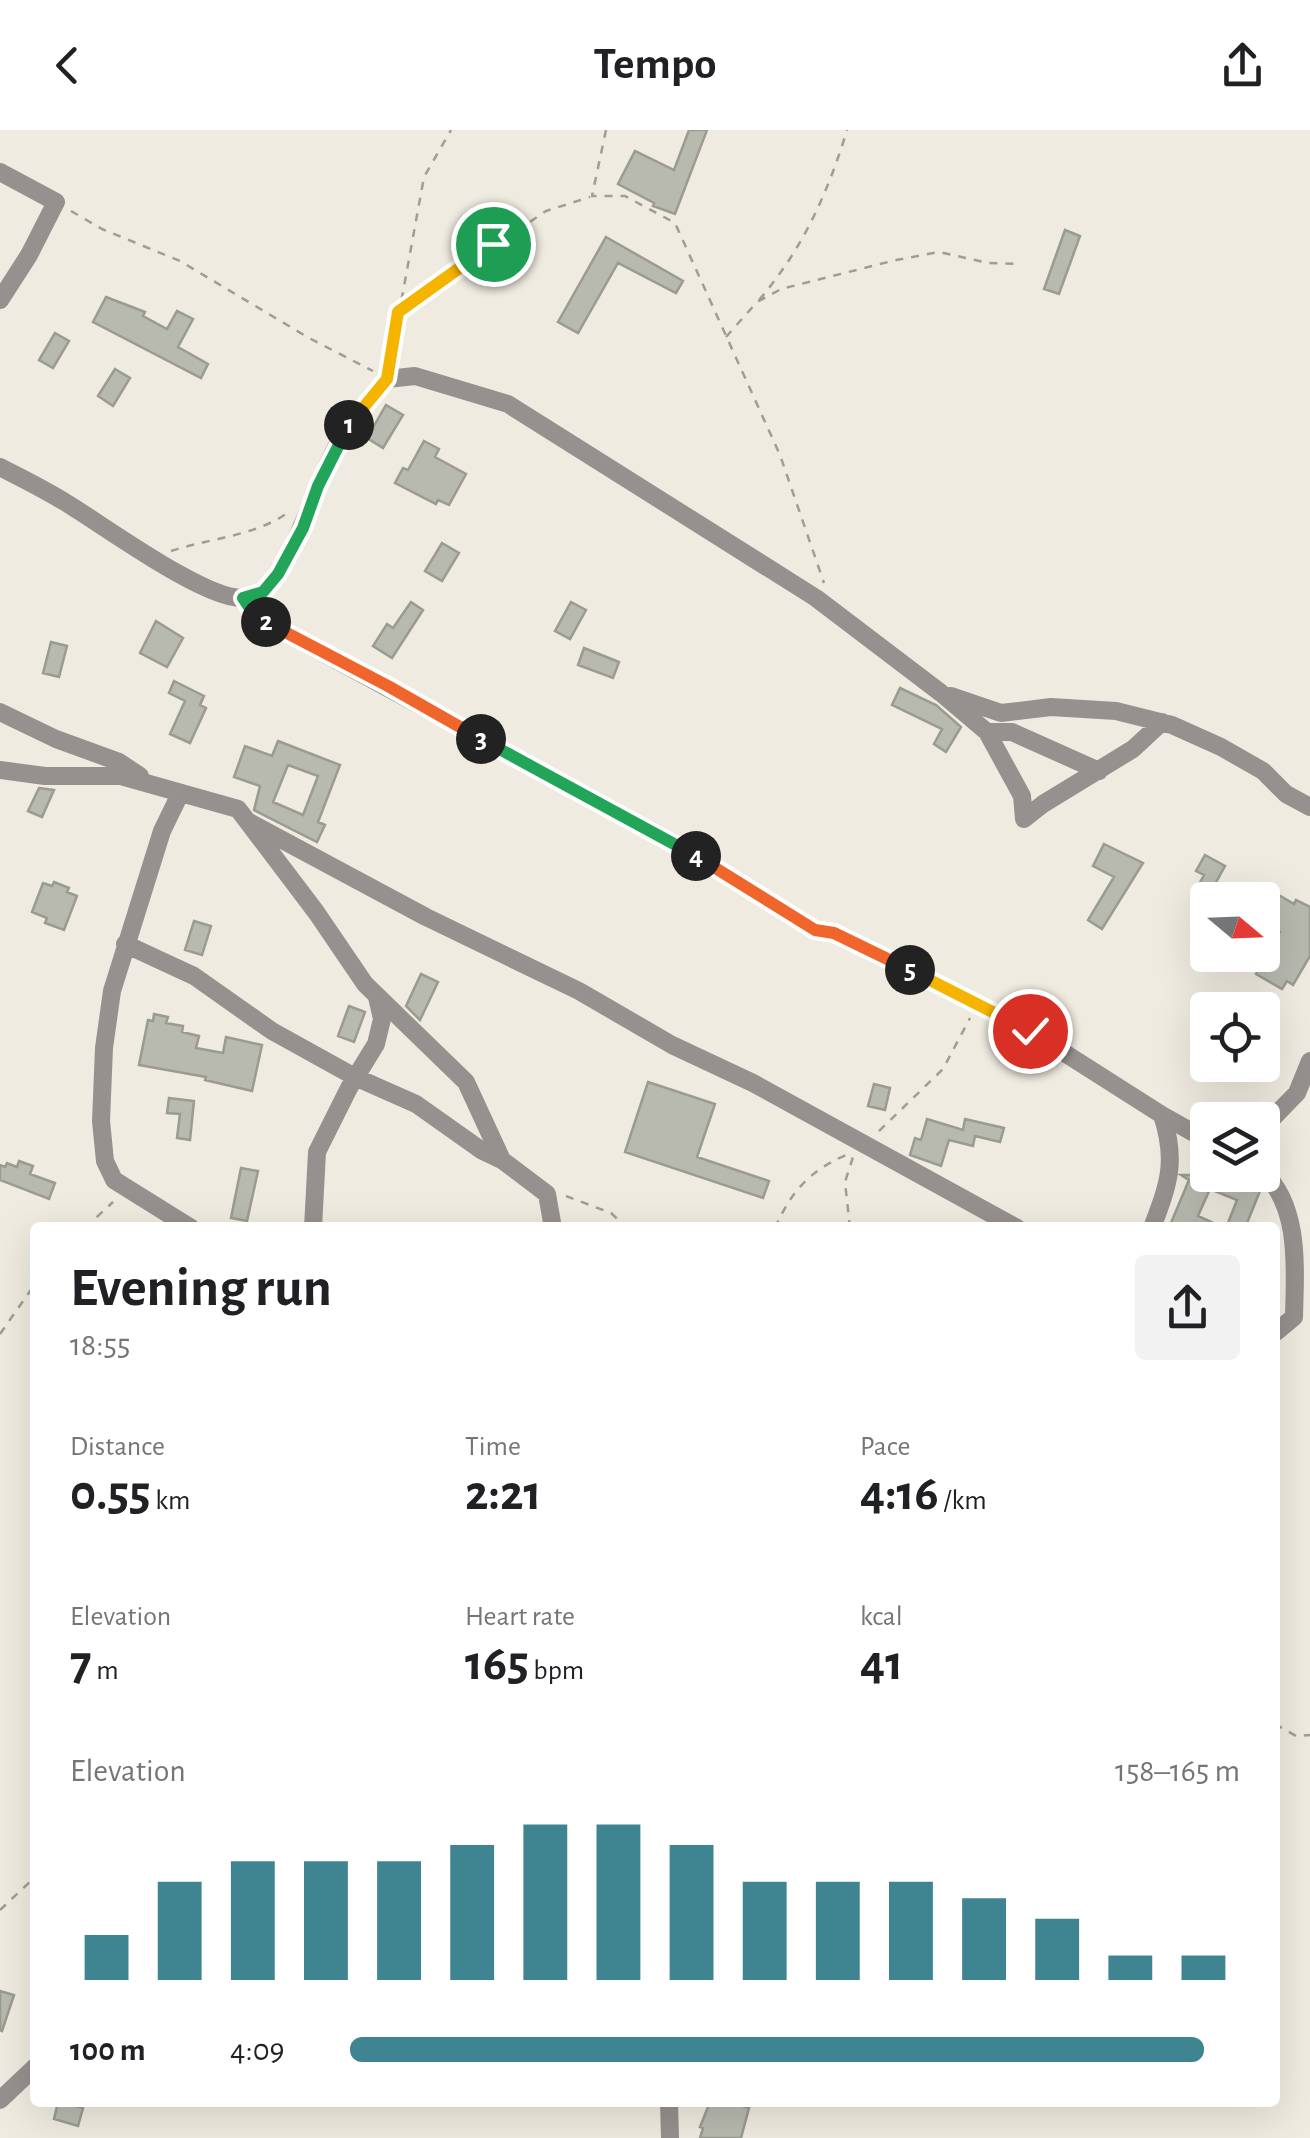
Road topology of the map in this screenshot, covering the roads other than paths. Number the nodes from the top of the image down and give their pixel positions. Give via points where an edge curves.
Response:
1 (0, 172) edge
2 (0, 300) edge
3 (0, 468) edge
4 (243, 598) junction
5 (941, 693) junction
6 (0, 712) edge
7 (1162, 722) junction
8 (986, 732) junction
9 (0, 770) edge
10 (1099, 771) junction
11 (152, 785) junction
12 (180, 794) junction
13 (1310, 807) edge
14 (249, 822) junction
15 (126, 944) junction
16 (378, 997) junction
17 (1310, 1060) edge
18 (356, 1077) junction
19 (1280, 1110) edge
20 (1162, 1115) junction
21 (1190, 1133) edge
22 (502, 1160) junction
23 (1279, 1192) edge
24 (180, 1222) edge
25 (313, 1222) edge
26 (552, 1222) edge
27 (1005, 1222) edge
28 (1154, 1222) edge
29 (1280, 1329) edge
30 (30, 2072) edge
31 (0, 2100) edge
32 (669, 2107) edge
33 (670, 2138) edge

1 - 2 street via 56,202
3 - 4 street via 219,594
4 - 5 street via 263,592 278,574 344,431 387,379 415,376 508,404 833,611
4 - 20 street via 255,616 672,842 815,930 834,933 1030,1031
5 - 7 street via 1001,713 1051,707
5 - 8 street
6 - 11 street via 119,762
7 - 10 street
7 - 13 street via 1221,746
8 - 10 street via 1012,732
8 - 10 street via 1022,796 1024,819
9 - 11 street via 121,776
11 - 12 street
12 - 14 street via 238,809
12 - 15 street
14 - 16 street
14 - 27 street via 579,990
15 - 18 street via 194,976 272,1031
15 - 24 street via 104,1048 105,1161 114,1180
16 - 18 street via 376,1044
16 - 22 street via 466,1082
17 - 19 street
18 - 22 street via 416,1104
18 - 25 street via 317,1152
20 - 21 street
20 - 28 street via 1172,1163
22 - 26 street via 547,1194
23 - 29 street via 1295,1260 1294,1317
30 - 31 street
32 - 33 street

